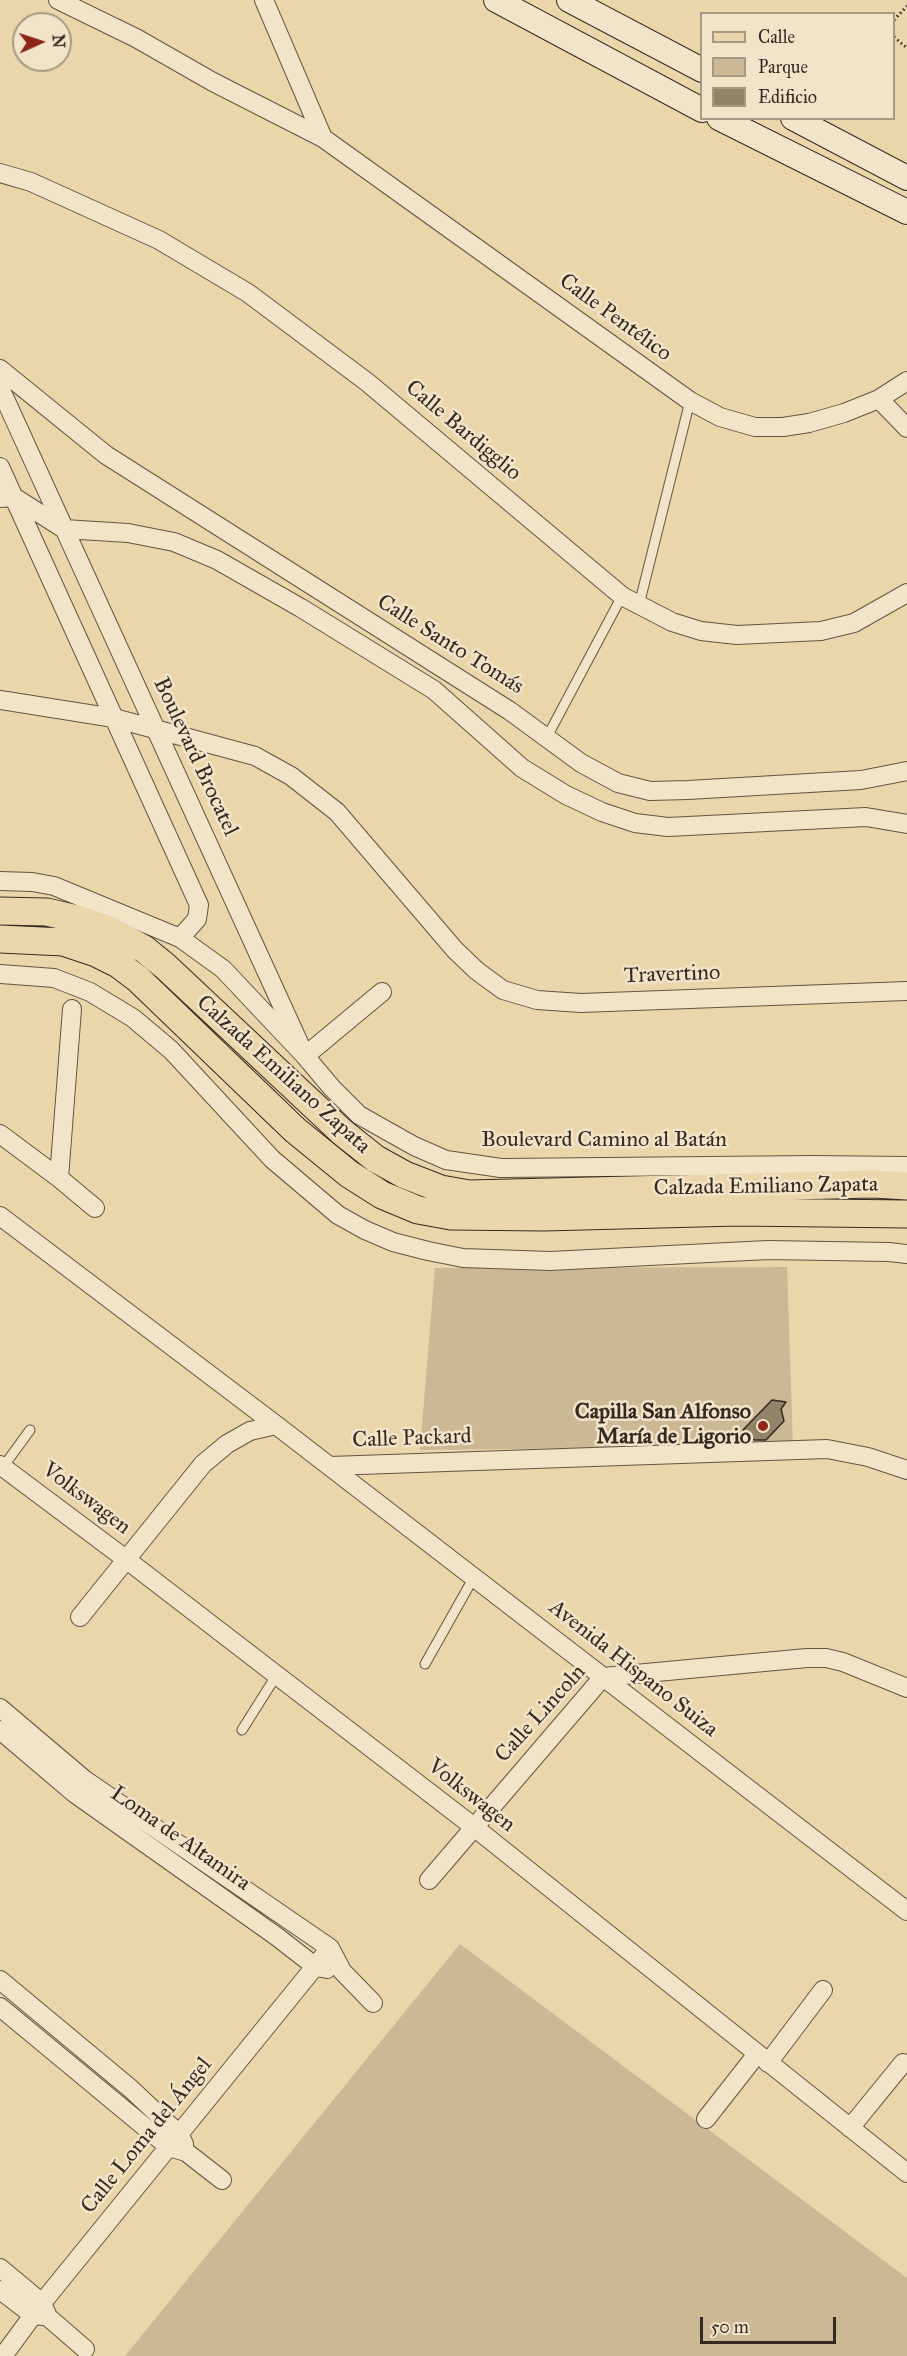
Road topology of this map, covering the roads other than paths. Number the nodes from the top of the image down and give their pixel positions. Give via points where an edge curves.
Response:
1 (58, 0) edge
2 (264, 0) edge
3 (496, 0) edge
4 (569, 0) edge
5 (666, 51) junction
6 (700, 69) edge
7 (650, 84) junction
8 (700, 109) edge
9 (723, 120) edge
10 (797, 120) edge
11 (324, 138) junction
12 (0, 172) edge
13 (907, 178) edge
14 (907, 212) edge
15 (0, 369) edge
16 (907, 381) edge
17 (5, 384) edge
18 (879, 399) junction
19 (690, 401) junction
20 (907, 428) edge
21 (0, 467) edge
22 (7, 497) edge
23 (64, 529) junction
24 (907, 593) edge
25 (630, 600) junction
26 (0, 700) edge
27 (114, 718) junction
28 (156, 731) junction
29 (547, 737) junction
30 (907, 771) edge
31 (907, 824) edge
32 (0, 881) edge
33 (0, 911) edge
34 (180, 938) junction
35 (0, 939) edge
36 (0, 974) edge
37 (907, 991) edge
38 (382, 992) dead end
39 (72, 1009) dead end
40 (305, 1056) junction
41 (0, 1134) edge
42 (907, 1166) edge
43 (59, 1178) junction
44 (907, 1186) edge
45 (95, 1208) dead end
46 (907, 1214) edge
47 (0, 1216) edge
48 (907, 1254) edge
49 (276, 1425) junction
50 (30, 1430) dead end
51 (1, 1466) edge
52 (330, 1466) junction
53 (907, 1470) edge
54 (127, 1560) junction
55 (474, 1577) junction
56 (80, 1617) dead end
57 (425, 1664) dead end
58 (276, 1676) junction
59 (603, 1677) junction
60 (907, 1688) edge
61 (0, 1708) edge
62 (0, 1730) edge
63 (242, 1730) dead end
64 (474, 1827) junction
65 (429, 1881) dead end
66 (907, 1911) edge
67 (330, 1948) junction
68 (316, 1967) junction
69 (342, 1971) junction
70 (0, 1980) edge
71 (823, 1990) dead end
72 (373, 2003) dead end
73 (0, 2007) edge
74 (763, 2058) junction
75 (903, 2063) dead end
76 (706, 2119) dead end
77 (850, 2128) junction
78 (178, 2144) junction
79 (907, 2173) edge
80 (222, 2180) dead end
81 (0, 2268) edge
82 (0, 2290) edge
83 (41, 2312) junction
84 (85, 2349) dead end
85 (3, 2356) edge

1 - 11 street, Calle Pentélico
2 - 11 street
3 - 7 main road
4 - 5 main road
5 - 6 main road
5 - 7 main road
7 - 8 main road
9 - 14 main road
10 - 13 main road
11 - 19 street, Calle Pentélico
12 - 25 street, Calle Bardigglio via 159,240 248,292 367,382
15 - 17 street, Calle Santo Tomás
16 - 18 street, Calle Pentélico
17 - 23 street, Boulevard Brocatel
17 - 29 street, Calle Santo Tomás via 106,455
18 - 19 street, Calle Pentélico via 844,413 783,427 755,427 720,417
18 - 20 street
19 - 25 lane
21 - 22 street
22 - 23 street
22 - 27 street
23 - 28 street, Boulevard Brocatel
23 - 31 street via 128,533 174,542 217,560 434,690 522,768 602,812 635,823 668,827 866,817
24 - 25 street, Calle Bardigglio via 854,623 821,631 737,635 701,631 672,622
25 - 29 lane
26 - 27 street, Travertino
27 - 28 street, Travertino
27 - 34 street via 199,906 197,919
28 - 37 street, Travertino via 255,756 291,776 337,812 455,950 503,990 537,1000 581,1003
28 - 40 street, Boulevard Brocatel
29 - 30 street, Calle Santo Tomás via 581,763 618,783 650,790 861,780
32 - 34 street, Boulevard Camino al Batán via 54,886
33 - 44 main road, Calzada Emiliano Zapata via 47,912 77,919 107,929 144,949 342,1132 376,1159 441,1189 469,1194
34 - 40 street, Boulevard Camino al Batán via 223,969
35 - 46 main road, Calzada Emiliano Zapata via 63,942 118,964 295,1130 382,1195 418,1210 451,1216 544,1217 738,1212
36 - 48 street via 54,978 90,992 133,1018 171,1050 272,1159 338,1215 393,1242 463,1258 550,1261 768,1250
38 - 40 street
39 - 43 street
40 - 42 street, Boulevard Camino al Batán via 360,1115 414,1146 446,1160 474,1166
41 - 43 street
43 - 45 street
47 - 49 street, Calle Packard
49 - 52 street, Calle Packard
49 - 54 street via 250,1431 203,1464
50 - 51 lane
51 - 54 street, Volkswagen
52 - 53 street, Calle Packard via 827,1449 868,1456
52 - 55 street, Avenida Hispano Suiza
54 - 56 street
54 - 58 street, Volkswagen
55 - 57 lane
55 - 59 street, Avenida Hispano Suiza
58 - 63 lane
58 - 64 street, Volkswagen
59 - 60 street, Calle Lincoln via 826,1658
59 - 64 street, Calle Lincoln
59 - 66 street, Avenida Hispano Suiza
61 - 67 street via 86,1780
62 - 68 street, Loma de Altamira via 74,1793
64 - 65 street, Calle Lincoln
64 - 74 street, Volkswagen
67 - 68 street, Calle Loma del Ángel
67 - 69 street
68 - 69 street, Loma de Altamira
68 - 78 street, Calle Loma del Ángel
69 - 72 street
70 - 78 street via 130,2089
71 - 74 street
73 - 78 street
74 - 76 street
74 - 77 street, Volkswagen
75 - 77 street
77 - 79 street, Volkswagen
78 - 80 street
78 - 83 street, Calle Loma del Ángel
81 - 83 street
82 - 83 street
83 - 84 street
83 - 85 street, Calle Loma del Ángel

